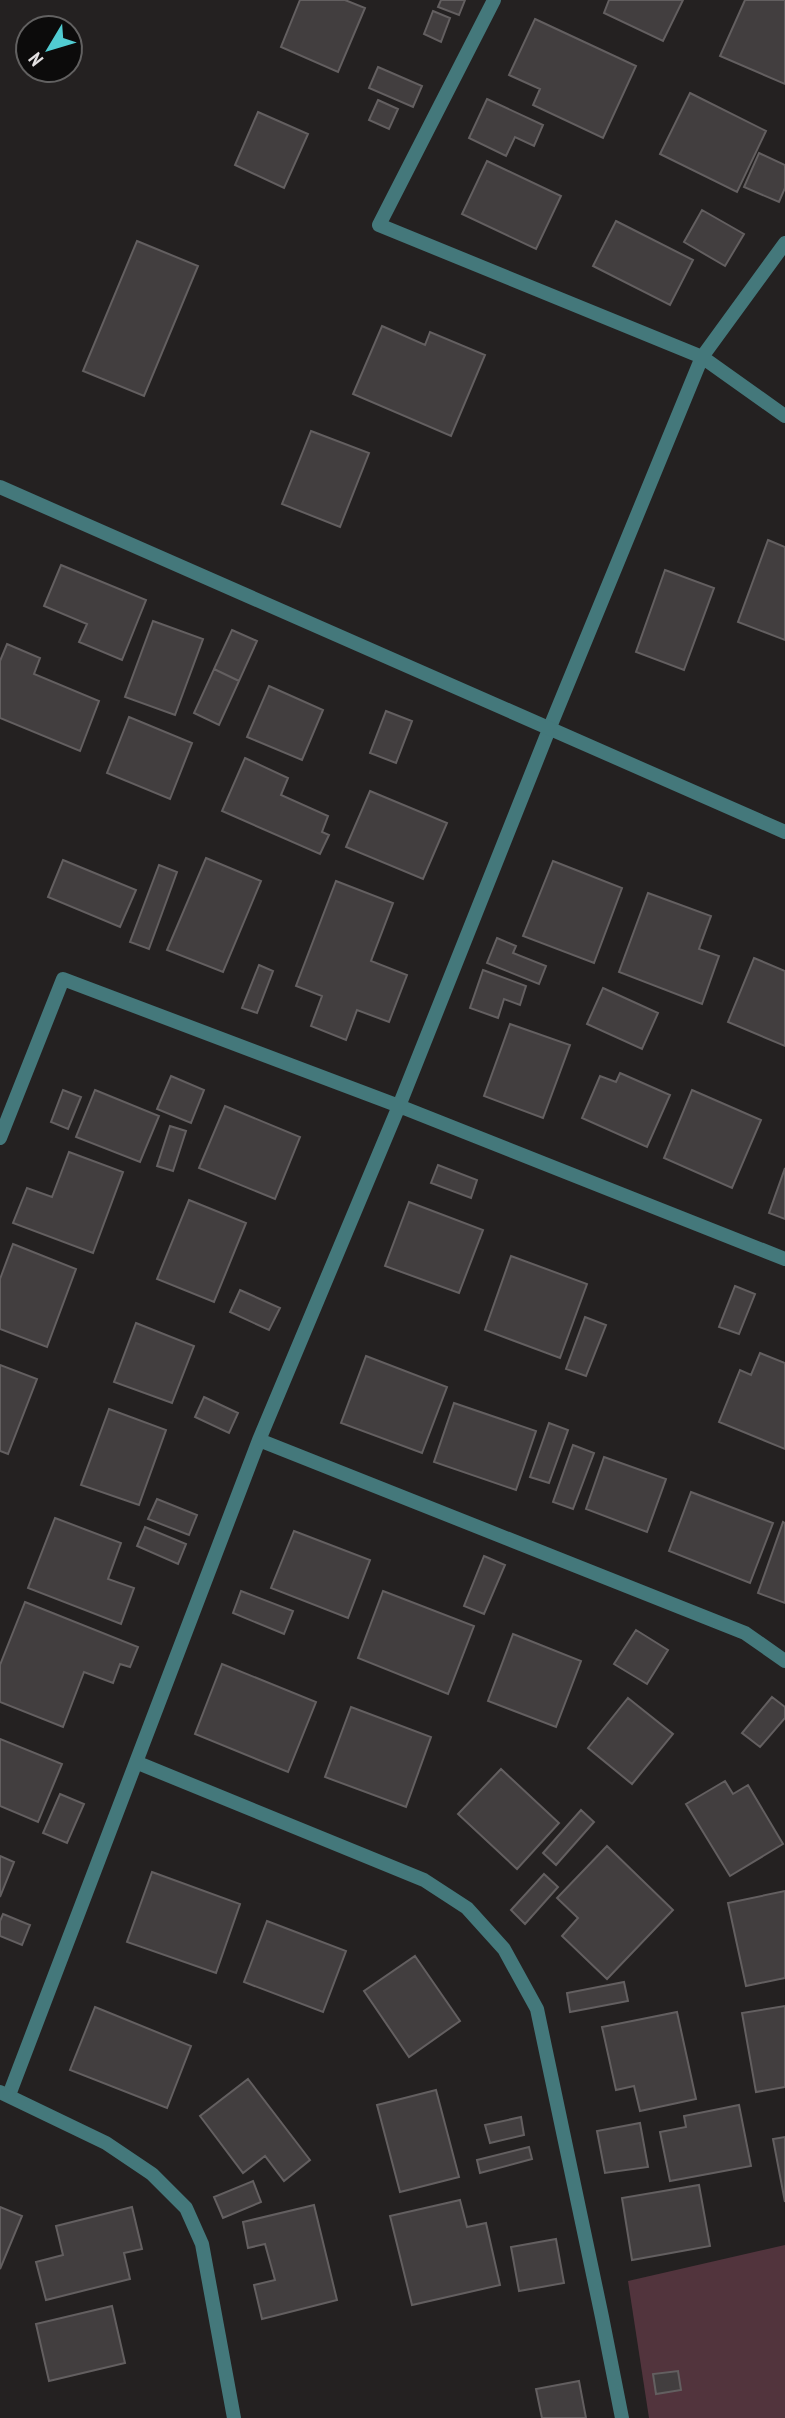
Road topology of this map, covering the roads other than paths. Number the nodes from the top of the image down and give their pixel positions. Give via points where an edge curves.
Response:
1 (494, 0) edge
2 (785, 243) edge
3 (702, 357) junction
4 (785, 416) edge
5 (0, 486) edge
6 (550, 727) junction
7 (785, 832) edge
8 (399, 1106) junction
9 (0, 1138) edge
10 (785, 1259) edge
11 (260, 1440) junction
12 (785, 1661) edge
13 (138, 1763) junction
14 (5, 2094) edge
15 (234, 2418) edge
16 (622, 2418) edge

1 - 3 street via 379,225
2 - 3 street
3 - 4 street
3 - 6 street
5 - 6 street
6 - 7 street
6 - 8 street
8 - 9 street via 63,979
8 - 10 street
8 - 11 street
11 - 12 street via 745,1633
11 - 13 street
13 - 14 street
13 - 16 street via 424,1880 467,1908 505,1949 537,2010
14 - 15 street via 106,2143 152,2174 186,2208 202,2244

